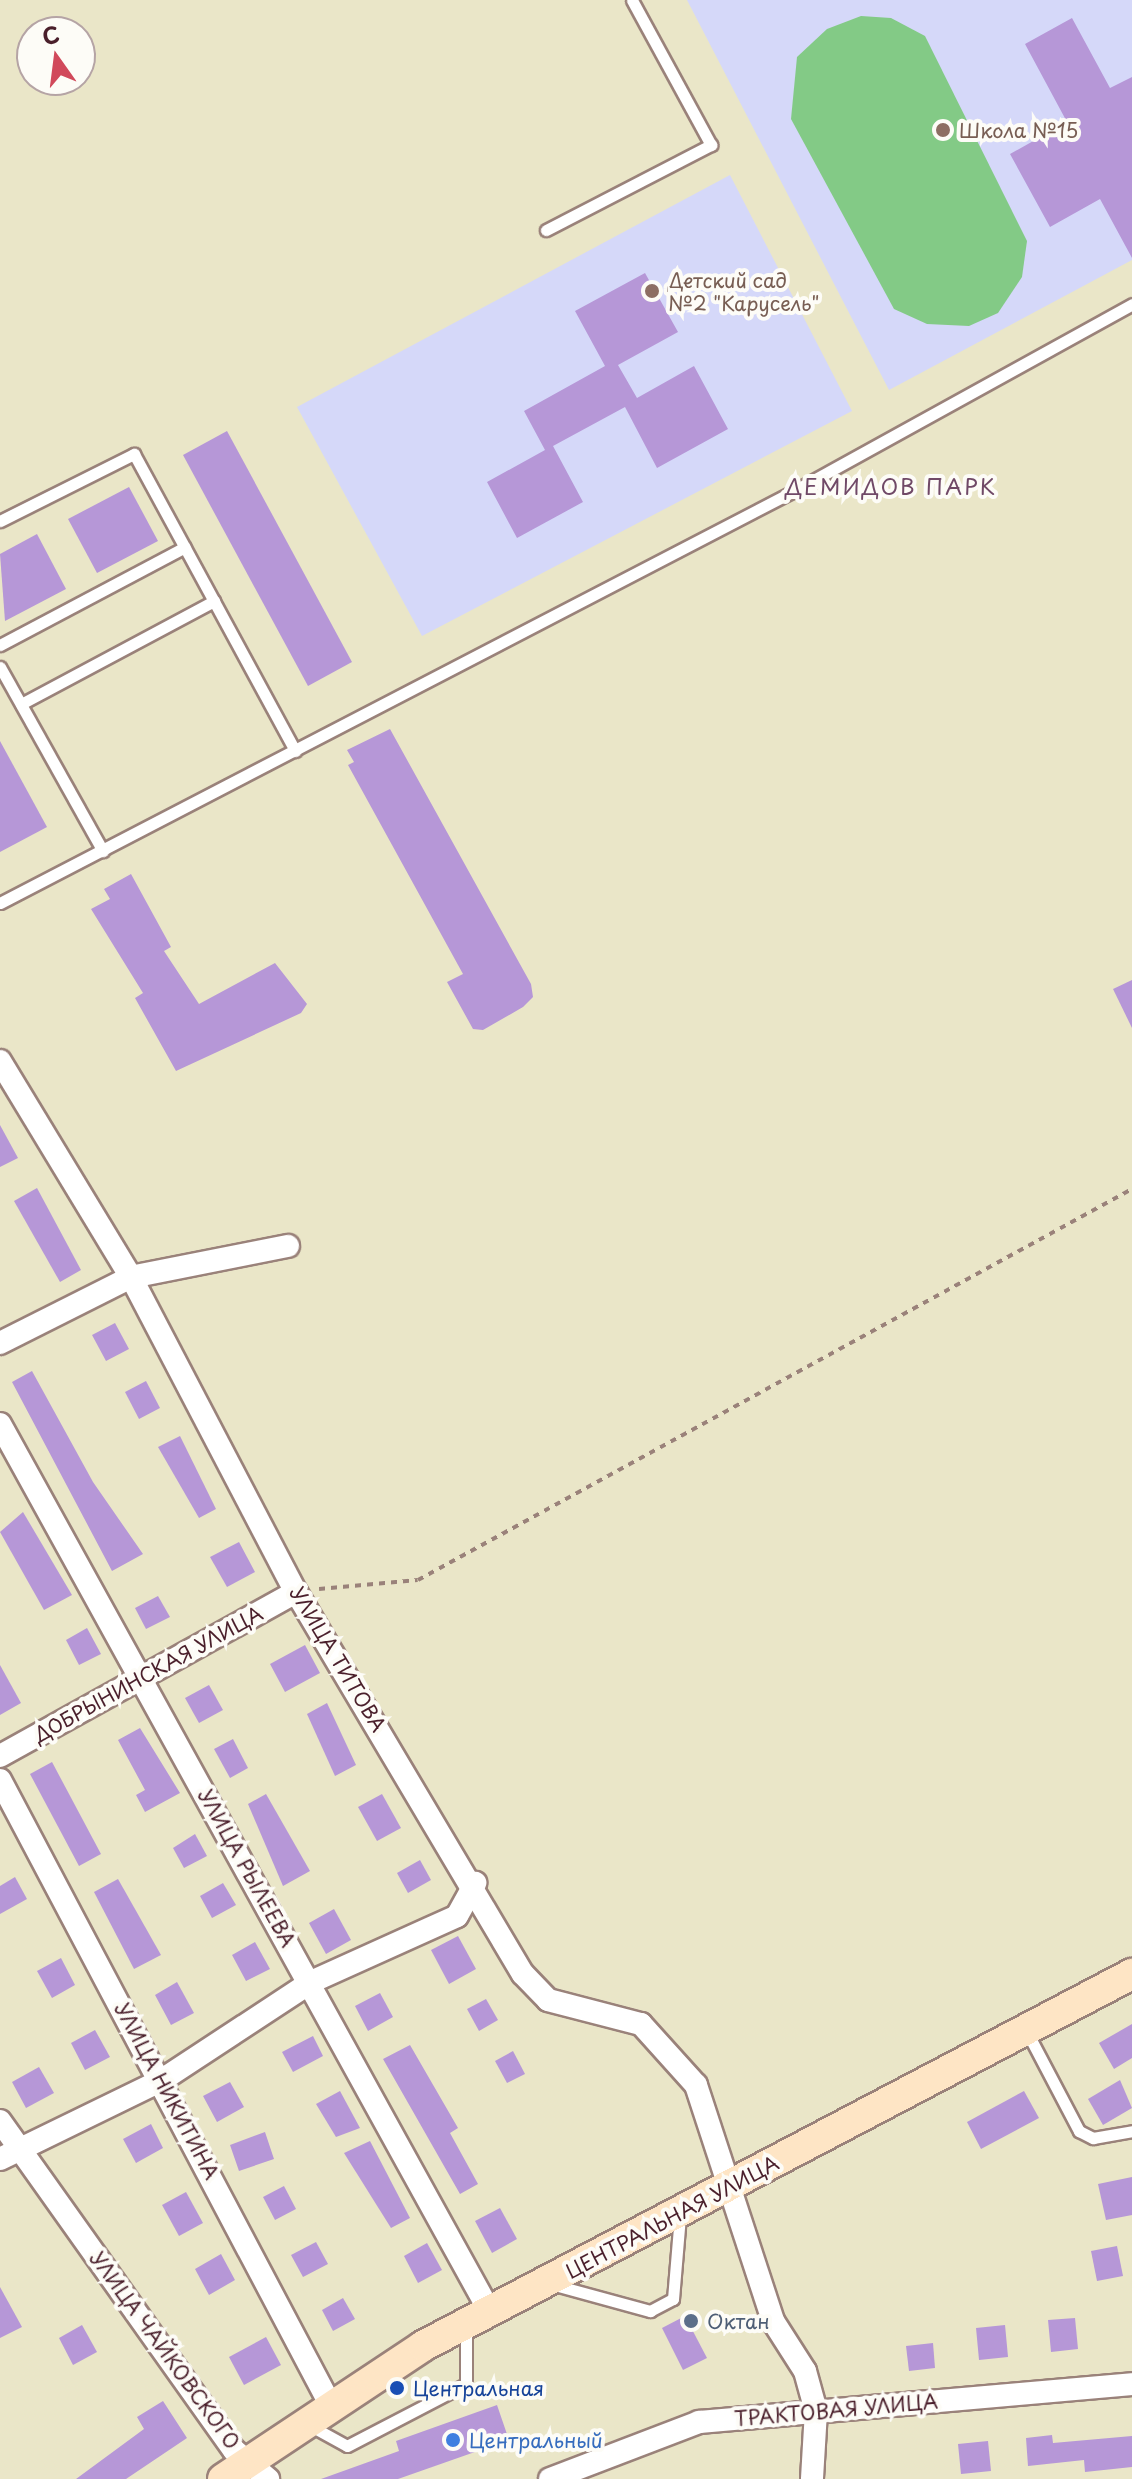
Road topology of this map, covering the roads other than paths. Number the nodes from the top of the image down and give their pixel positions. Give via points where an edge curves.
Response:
1 (632, 0) edge
2 (546, 230) dead end
3 (1132, 304) edge
4 (0, 521) edge
5 (185, 547) junction
6 (214, 601) junction
7 (0, 645) edge
8 (0, 667) edge
9 (21, 704) junction
10 (295, 751) junction
11 (103, 851) junction
12 (0, 903) edge
13 (0, 1061) edge
14 (288, 1246) dead end
15 (131, 1277) junction
16 (0, 1343) edge
17 (0, 1424) edge
18 (296, 1592) junction
19 (140, 1679) junction
20 (0, 1756) edge
21 (0, 1780) edge
22 (475, 1883) junction
23 (1132, 1974) edge
24 (311, 1982) junction
25 (1026, 2030) junction
26 (162, 2080) junction
27 (0, 2121) edge
28 (1132, 2131) edge
29 (8, 2154) edge
30 (729, 2188) junction
31 (680, 2216) junction
32 (547, 2283) junction
33 (478, 2318) junction
34 (1132, 2384) edge
35 (330, 2404) junction
36 (816, 2411) junction
37 (305, 2423) junction
38 (258, 2470) edge
39 (223, 2479) edge
40 (550, 2479) edge
41 (812, 2479) edge

1 - 2 lane via 711,145
3 - 10 lane
4 - 5 lane via 134,454
5 - 6 lane
5 - 7 lane
6 - 9 lane
6 - 10 lane
8 - 9 lane
9 - 11 lane
10 - 11 lane
11 - 12 lane
13 - 15 street, УЛИЦА ТИТОВА
14 - 15 street
15 - 16 street
15 - 18 street, УЛИЦА ТИТОВА
17 - 19 street, УЛИЦА РЫЛЕЕВА
18 - 19 street, ДОБРЫНИНСКАЯ УЛИЦА
18 - 22 street, УЛИЦА ТИТОВА
19 - 20 street, ДОБРЫНИНСКАЯ УЛИЦА
19 - 24 street, УЛИЦА РЫЛЕЕВА
21 - 26 street, УЛИЦА НИКИТИНА
22 - 24 street via 457,1916
22 - 30 street, УЛИЦА ТИТОВА via 523,1974 548,2000 641,2024 696,2085
23 - 25 street, ЦЕНТРАЛЬНАЯ УЛИЦА
24 - 26 street
24 - 33 street, УЛИЦА РЫЛЕЕВА
25 - 28 lane via 1079,2131 1093,2138
25 - 30 street, ЦЕНТРАЛЬНАЯ УЛИЦА
26 - 29 street
26 - 35 street, УЛИЦА НИКИТИНА
27 - 29 street, УЛИЦА ЧАЙКОВСКОГО
29 - 38 street, УЛИЦА ЧАЙКОВСКОГО
30 - 31 street, ЦЕНТРАЛЬНАЯ УЛИЦА
30 - 36 street, УЛИЦА ТИТОВА via 773,2321 805,2371
31 - 32 street, ЦЕНТРАЛЬНАЯ УЛИЦА
31 - 32 lane via 673,2299 650,2311
32 - 33 street, ЦЕНТРАЛЬНАЯ УЛИЦА
33 - 35 street, ЦЕНТРАЛЬНАЯ УЛИЦА
33 - 37 lane via 466,2384 347,2446
34 - 36 street, ТРАКТОВАЯ УЛИЦА
35 - 37 street, ЦЕНТРАЛЬНАЯ УЛИЦА
36 - 40 street, ТРАКТОВАЯ УЛИЦА via 699,2422
36 - 41 street, УЛИЦА ТИТОВА
37 - 38 street, ЦЕНТРАЛЬНАЯ УЛИЦА
38 - 39 street, ЦЕНТРАЛЬНАЯ УЛИЦА

